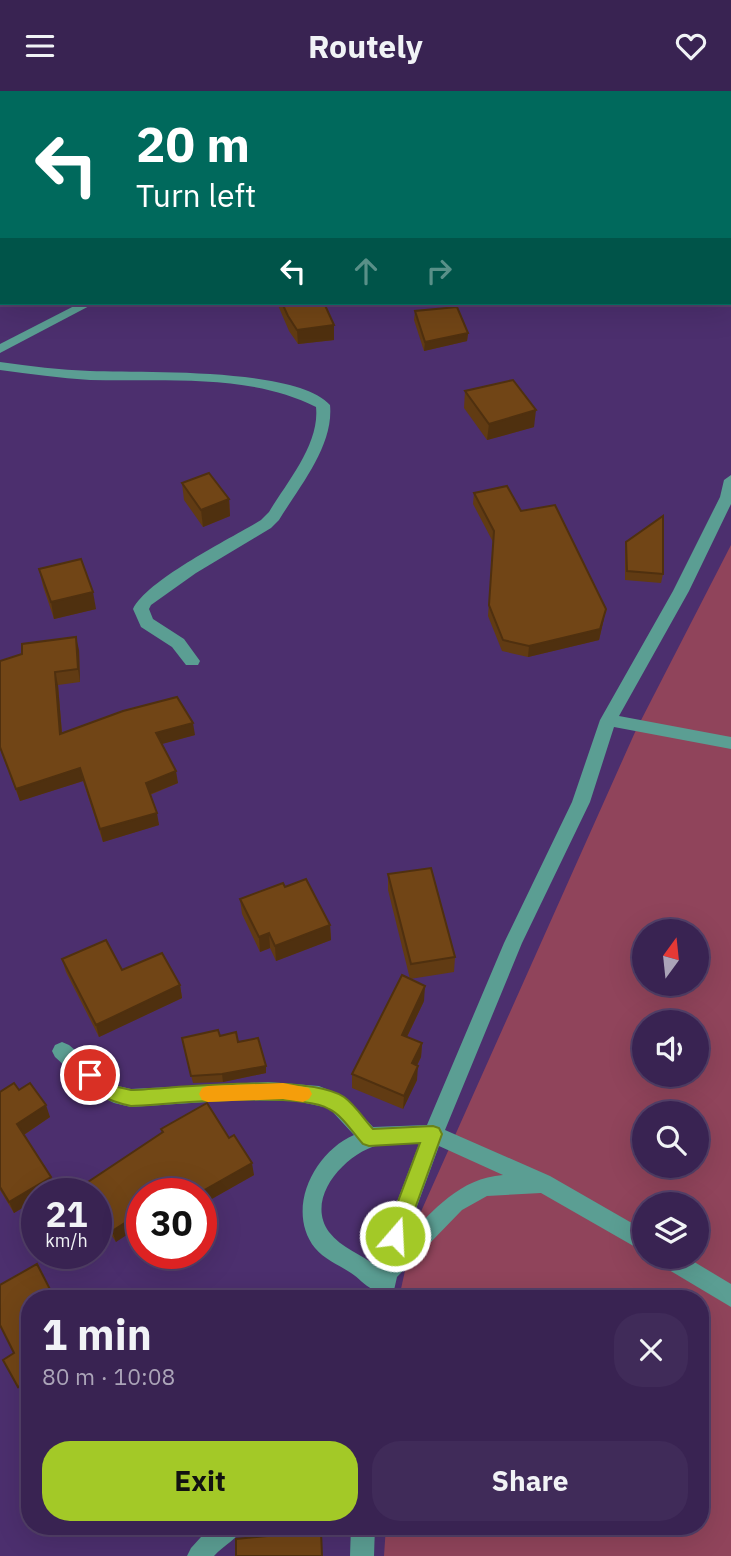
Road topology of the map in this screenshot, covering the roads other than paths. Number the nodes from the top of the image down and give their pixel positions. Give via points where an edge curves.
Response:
1 (85, 305) edge
2 (0, 349) edge
3 (0, 366) edge
4 (731, 480) edge
5 (192, 661) dead end
6 (608, 720) junction
7 (731, 743) edge
8 (62, 1052) dead end
9 (433, 1134) junction
10 (369, 1137) junction
11 (543, 1183) junction
12 (632, 1235) edge
13 (687, 1269) edge
14 (385, 1274) junction
15 (382, 1290) edge
16 (731, 1296) edge
17 (219, 1535) edge
18 (363, 1535) edge
19 (199, 1556) edge
20 (362, 1556) edge

1 - 2 street
3 - 5 street via 256,385 295,391 323,405 325,419 319,435 274,516 152,596 141,609 147,623 178,643
4 - 6 street via 681,591
6 - 7 street
6 - 9 street via 581,802 513,943
8 - 10 street via 114,1094 131,1098 283,1091 315,1095 337,1103
9 - 10 street
9 - 11 street
9 - 14 street
10 - 14 street via 341,1151 315,1193 313,1219 328,1248 366,1268 374,1279
11 - 12 street
11 - 14 street via 484,1186 455,1202
13 - 16 street
14 - 15 street
17 - 19 street
18 - 20 street

